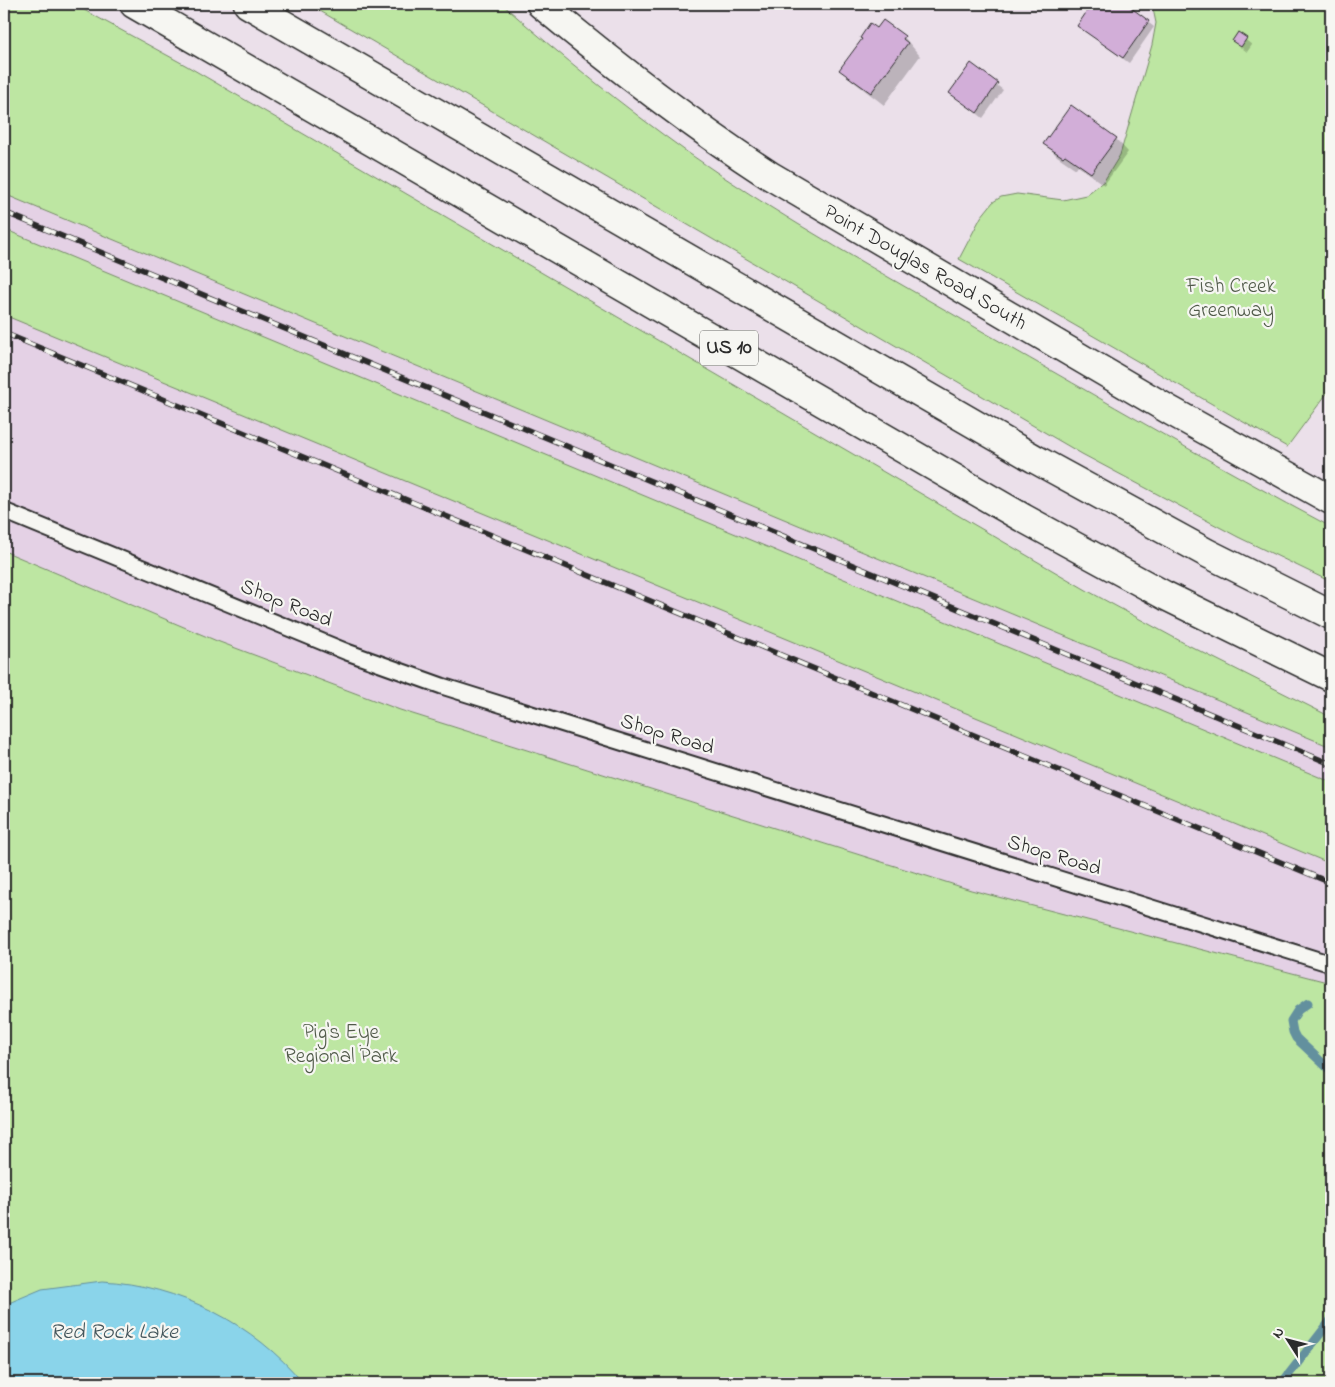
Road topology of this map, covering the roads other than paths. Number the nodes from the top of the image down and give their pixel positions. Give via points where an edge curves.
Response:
1 (134, 4) edge
2 (248, 4) edge
3 (541, 4) edge
4 (1331, 500) edge
5 (4, 511) edge
6 (1331, 615) edge
7 (1331, 677) edge
8 (1331, 964) edge

1 - 7 main road, US 10 via 1023,518 1174,600
2 - 6 main road, US 10 via 1069,479
3 - 4 main road, Point Douglas Road South via 651,93 769,175 1154,401
5 - 8 lane, Shop Road via 347,652 434,684

